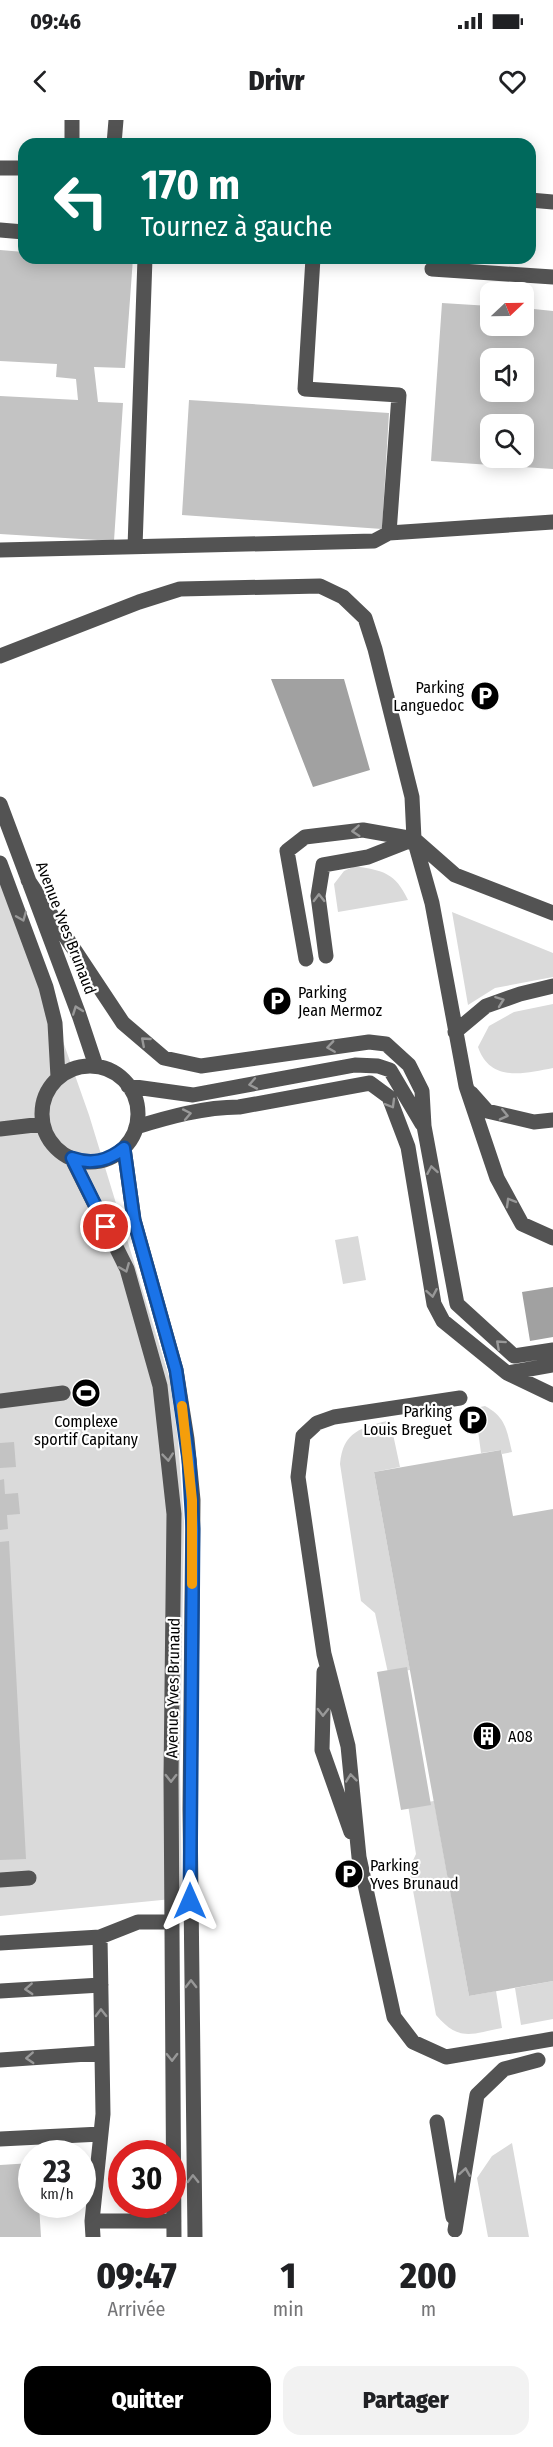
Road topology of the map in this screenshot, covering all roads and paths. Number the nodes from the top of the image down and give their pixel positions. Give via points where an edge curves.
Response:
1 (72, 120) edge
2 (116, 120) edge
3 (72, 138) edge
4 (114, 138) edge
5 (0, 168) edge
6 (18, 168) edge
7 (536, 201) edge
8 (553, 202) edge
9 (0, 230) edge
10 (18, 232) edge
11 (145, 264) edge
12 (314, 264) edge
13 (432, 270) dead end
14 (553, 277) edge
15 (553, 522) edge
16 (389, 533) junction
17 (135, 547) junction
18 (0, 550) edge
19 (0, 656) edge
20 (0, 804) edge
21 (414, 839) junction
22 (0, 863) edge
23 (28, 880) junction
24 (553, 913) edge
25 (326, 956) dead end
26 (306, 959) dead end
27 (553, 986) edge
28 (455, 1032) junction
29 (96, 1066) junction
30 (58, 1077) junction
31 (128, 1086) junction
32 (466, 1086) junction
33 (553, 1120) edge
34 (43, 1124) junction
35 (424, 1126) junction
36 (136, 1127) junction
37 (0, 1129) edge
38 (124, 1148) junction
39 (72, 1158) junction
40 (553, 1238) edge
41 (553, 1350) edge
42 (553, 1365) edge
43 (507, 1373) junction
44 (63, 1393) dead end
45 (553, 1395) edge
46 (460, 1398) dead end
47 (0, 1401) edge
48 (324, 1654) junction
49 (359, 1857) junction
50 (29, 1878) dead end
51 (0, 1880) edge
52 (172, 1922) junction
53 (100, 1937) junction
54 (0, 1943) edge
55 (101, 1985) junction
56 (0, 1991) edge
57 (553, 2039) edge
58 (102, 2054) junction
59 (0, 2060) edge
60 (538, 2060) dead end
61 (437, 2122) dead end
62 (101, 2134) junction
63 (0, 2139) edge
64 (174, 2221) junction
65 (92, 2229) edge
66 (456, 2233) edge
67 (174, 2237) edge
68 (195, 2237) edge

1 - 3 street
2 - 4 street
5 - 6 street
7 - 8 street
9 - 10 street
11 - 17 street
12 - 16 street via 305,389 399,395
13 - 14 street
15 - 16 street
16 - 17 street via 374,541
17 - 18 street
19 - 21 street via 180,589 320,586 343,597 365,618 412,797
20 - 23 street, Avenue Yves Brunaud
21 - 24 street via 455,875
25 -> 21 street via 318,896 323,865 368,857
21 -> 26 street via 363,830 305,837 287,851
21 - 28 street via 432,903
22 -> 30 street via 46,987 55,1023
29 -> 23 street, Avenue Yves Brunaud
35 -> 23 street via 422,1091 409,1065 386,1044 369,1042 201,1066 164,1058 123,1023
28 -> 27 street via 486,1006
28 - 32 street
29 - 30 street via 82,1065
29 - 31 street via 112,1070
30 - 34 street via 44,1098
35 -> 31 street via 390,1070 378,1066 356,1065 193,1095
31 - 36 street via 138,1110
32 -> 33 street via 487,1111 534,1122
40 -> 32 street via 522,1224 496,1178
34 - 37 street
34 - 39 street via 59,1151
41 -> 35 street via 514,1356 457,1304
36 - 38 street
36 -> 43 street via 216,1108 370,1083 389,1097 408,1148 434,1304 443,1321
38 - 39 street via 97,1161 85,1163
68 -> 38 street, Avenue Yves Brunaud via 190,1809 192,1500 176,1370 134,1220
39 -> 52 street, Avenue Yves Brunaud via 127,1269 162,1397 174,1514
42 - 43 street
43 - 45 street
44 - 47 street
46 - 48 street via 334,1417 317,1423 303,1436 298,1477
49 -> 48 street via 348,1746
48 -> 49 street via 322,1750
49 - 57 street via 394,2017 413,2042 446,2057
50 - 51 street
52 - 53 street via 138,1922
52 -> 64 street, Avenue Yves Brunaud
53 - 54 street
53 - 55 street
55 -> 56 street
58 -> 55 street
58 -> 59 street
58 - 62 street
66 -> 60 street via 477,2095 504,2069
61 - 66 street
62 - 63 street
62 - 65 street
64 - 65 street
64 - 67 street, Avenue Yves Brunaud

